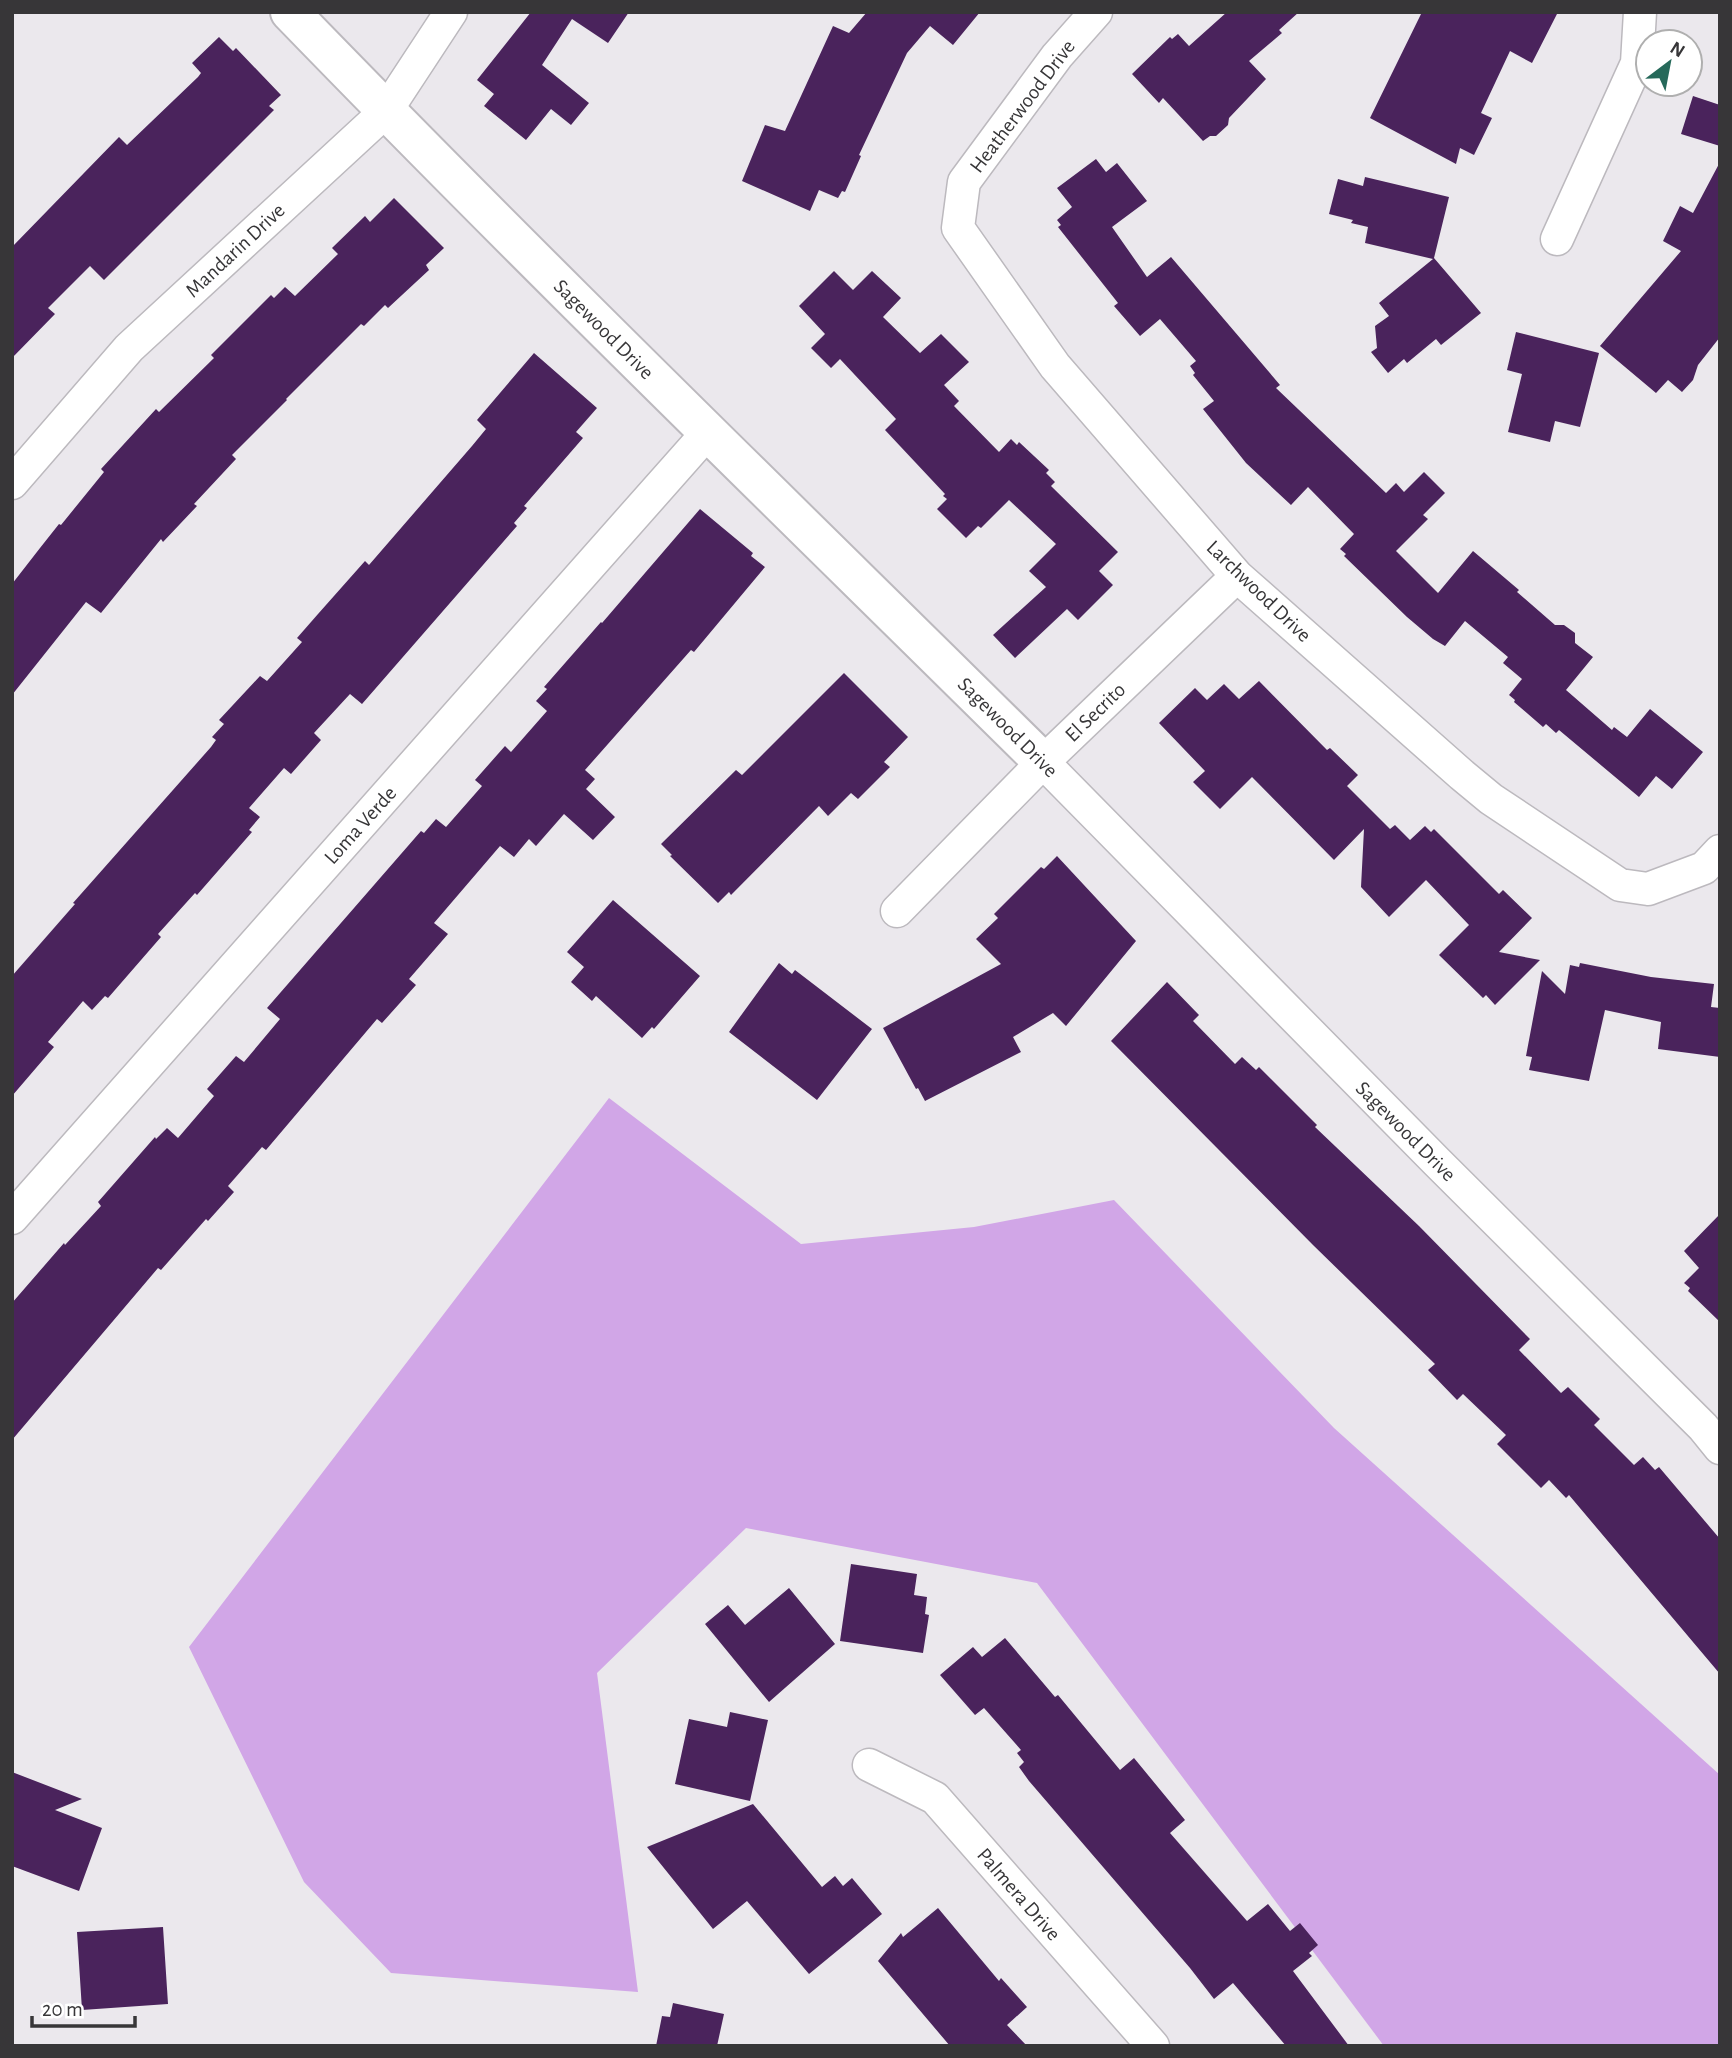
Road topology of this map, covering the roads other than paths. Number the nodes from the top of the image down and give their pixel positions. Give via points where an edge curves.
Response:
1 (290, 12) edge
2 (451, 12) edge
3 (1096, 12) edge
4 (1640, 12) edge
5 (386, 111) junction
6 (962, 207) joint
7 (1557, 239) dead end
8 (708, 432) junction
9 (12, 483) edge
10 (1237, 576) junction
11 (1043, 762) junction
12 (1720, 850) edge
13 (897, 911) dead end
14 (12, 1218) edge
15 (1720, 1448) edge
16 (869, 1765) dead end
17 (1146, 2043) edge

1 - 5 street, Sagewood Drive
2 - 5 street, Mandarin Drive
3 - 6 street, Heatherwood Drive via 1057,56 964,182
4 - 7 street via 1637,63
5 - 8 street, Sagewood Drive
5 - 9 street, Mandarin Drive via 129,348
6 - 10 street, Larchwood Drive via 958,228 1055,366
8 - 11 street, Sagewood Drive
8 - 14 street, Loma Verde
10 - 11 street, El Secrito
10 - 12 street, Larchwood Drive via 1490,799 1620,885 1648,889 1704,868
11 - 13 street, El Secrito
11 - 15 street, Sagewood Drive
16 - 17 street, Palmera Drive via 935,1798

